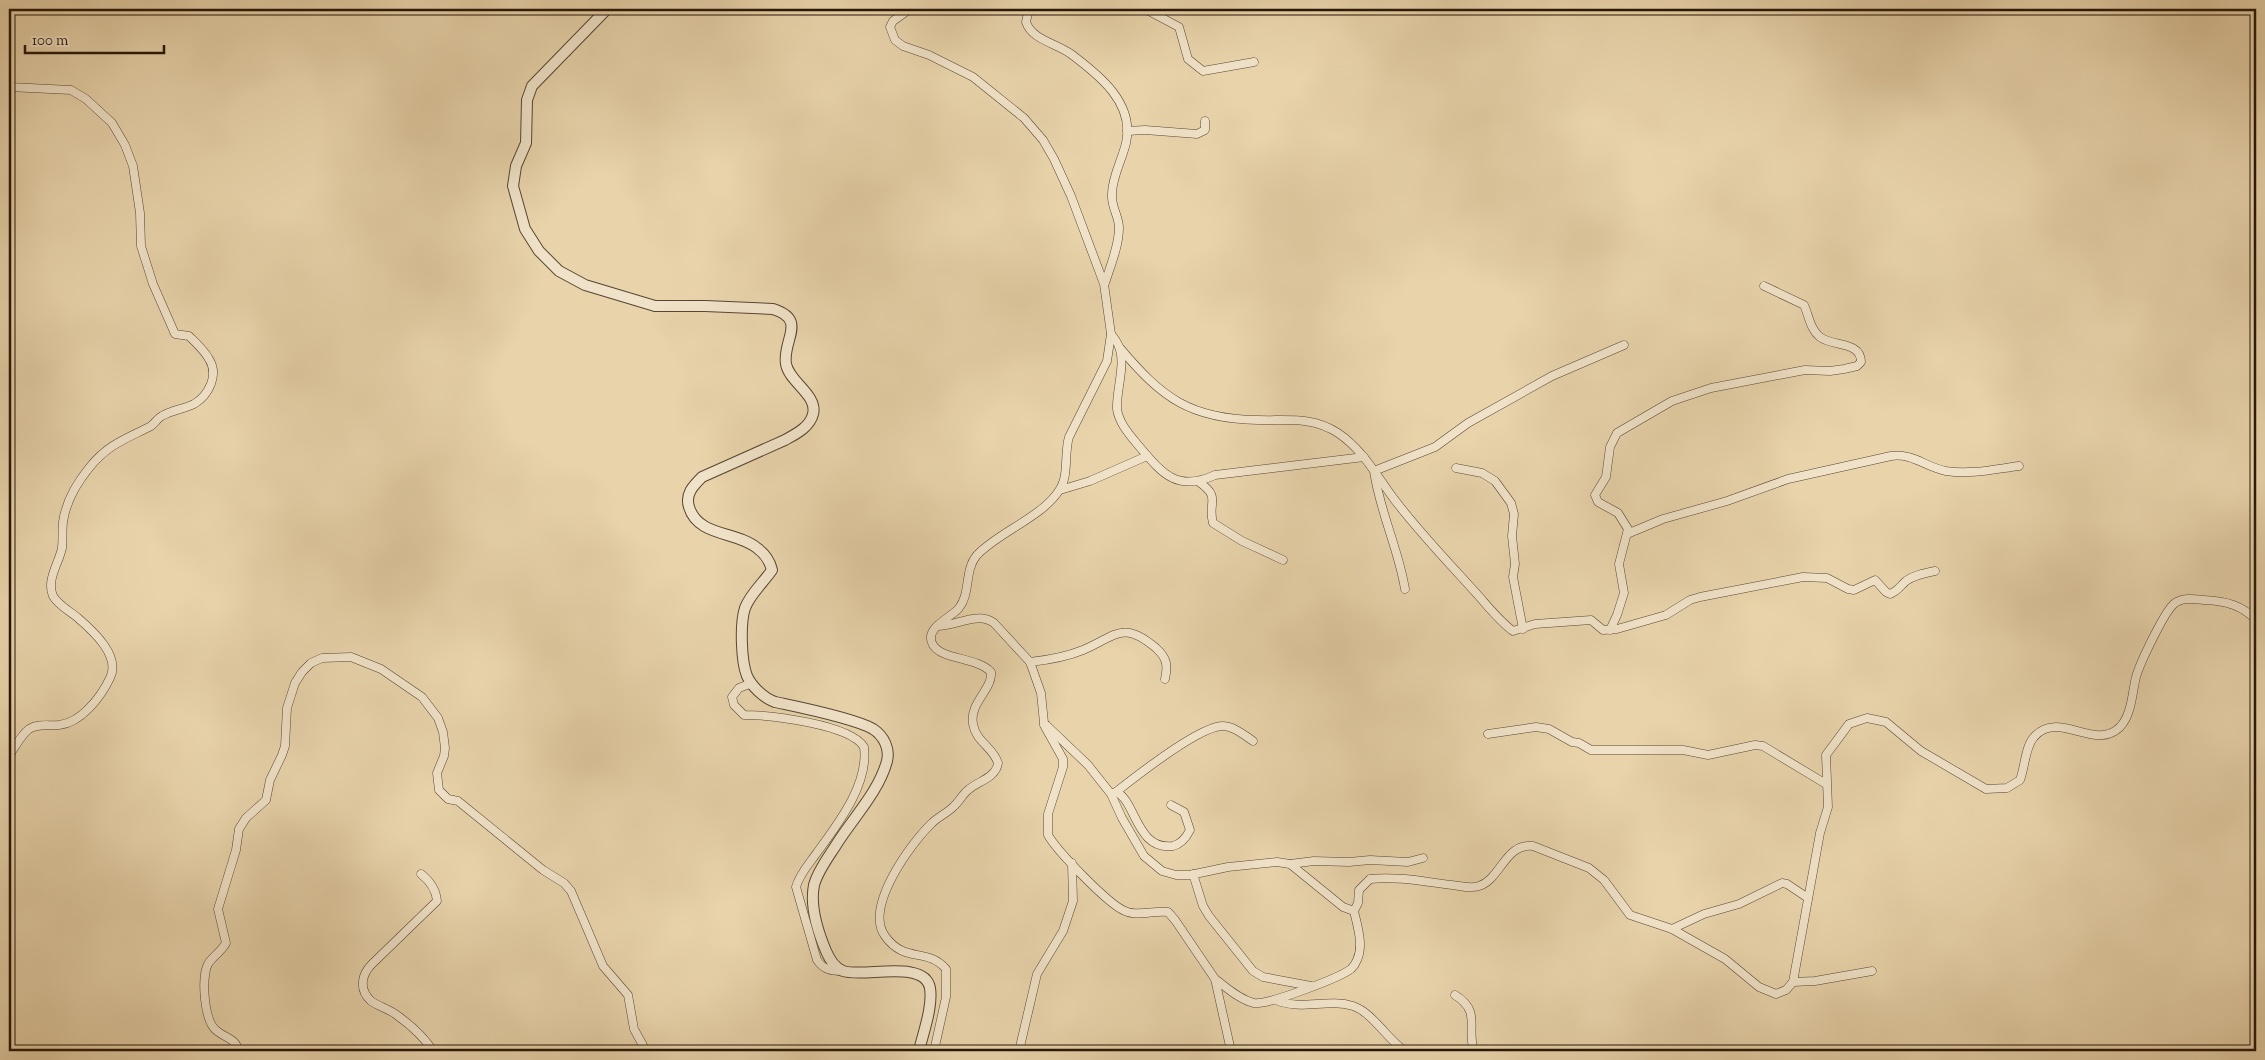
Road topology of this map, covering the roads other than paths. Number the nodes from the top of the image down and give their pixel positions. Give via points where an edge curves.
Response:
1 (607, 9) edge
2 (910, 9) edge
3 (1032, 9) edge
4 (1145, 9) edge
5 (1254, 62) dead end
6 (9, 87) edge
7 (1205, 121) dead end
8 (1128, 131) junction
9 (1104, 284) junction
10 (1764, 286) dead end
11 (1111, 334) junction
12 (1624, 345) dead end
13 (1120, 348) junction
14 (1147, 456) junction
15 (1364, 457) junction
16 (2019, 466) dead end
17 (1456, 468) dead end
18 (1374, 471) junction
19 (1199, 482) junction
20 (1060, 490) junction
21 (1627, 534) junction
22 (1283, 560) dead end
23 (1935, 571) dead end
24 (1405, 589) dead end
25 (2256, 620) edge
26 (937, 626) junction
27 (1523, 629) junction
28 (1610, 630) junction
29 (1030, 662) junction
30 (1166, 679) dead end
31 (752, 683) junction
32 (1044, 723) junction
33 (1488, 734) dead end
34 (1253, 741) dead end
35 (9, 756) edge
36 (1826, 784) junction
37 (1113, 793) junction
38 (1171, 805) dead end
39 (1423, 858) dead end
40 (1072, 863) junction
41 (1290, 864) junction
42 (421, 874) dead end
43 (1193, 874) junction
44 (1808, 898) junction
45 (1354, 911) junction
46 (1672, 928) junction
47 (843, 970) junction
48 (1872, 971) dead end
49 (1215, 979) junction
50 (1793, 982) junction
51 (1311, 986) junction
52 (1455, 995) dead end
53 (1276, 1000) junction
54 (239, 1051) edge
55 (433, 1051) edge
56 (646, 1051) edge
57 (919, 1051) edge
58 (934, 1051) edge
59 (1019, 1051) edge
60 (1231, 1051) edge
61 (1405, 1051) edge
62 (1474, 1051) edge

1 - 31 street via 532,86 527,100 526,143 513,176 515,200 525,229 539,251 559,271 585,285 655,306 773,309 790,320 792,327 786,363 790,375 814,408 810,421 785,440 702,477 691,488 688,500 691,513 702,526 756,546 770,562 772,570 748,602 743,618 744,656 747,677
2 - 9 street via 890,27 895,40 973,77 1010,105 1043,140 1070,196
3 - 8 street via 1026,22 1031,32 1070,54 1106,84 1120,103
4 - 5 street via 1179,27 1188,59 1203,71
6 - 35 street via 71,90 86,98 112,123 133,166 141,246 153,284 175,334 189,336 205,353 211,360 212,375 210,388 194,404 162,416 153,425 109,447 90,466 70,497 52,592 58,602 102,643 109,654 112,670 102,690 82,716 65,724 41,725 28,730
7 - 8 street via 1205,130 1197,134
8 - 9 street via 1112,193 1119,230
9 - 11 street
10 - 21 street via 1804,305 1821,338 1857,350 1861,362 1844,369 1805,370 1711,388 1672,401 1624,428 1612,440 1606,477 1595,496 1598,502 1623,518
11 - 13 street
11 - 20 street via 1107,361 1069,437 1065,476
12 - 18 street via 1552,376 1468,423 1435,447
13 - 14 street via 1117,403 1120,419
13 - 15 street via 1146,379 1186,407 1225,417 1306,420 1323,425 1354,445
14 - 19 street via 1168,476
14 - 20 street via 1090,481
15 - 18 street
15 - 19 street via 1215,475
16 - 21 street via 1985,471 1948,471 1904,454 1892,456 1788,479 1663,519
17 - 27 street via 1482,472 1495,482 1511,503 1514,514 1513,577
18 - 24 street
18 - 27 street via 1425,538 1492,610 1513,630
19 - 22 street via 1212,495 1213,523
20 - 26 street via 978,554 970,567 960,607
21 - 28 street via 1620,564 1624,593
23 - 28 street via 1913,577 1890,594 1875,580 1854,590 1827,578 1791,578 1700,596 1666,615
25 - 36 street via 2233,604 2190,599 2174,603 2165,614 2137,675 2125,721 2112,732 2093,735 2058,726 2042,730 2029,745 2020,780 2007,788 1986,789 1921,751 1886,722 1867,718 1849,724 1831,746 1826,755
26 - 29 street via 988,618
26 - 58 street via 931,635 938,650 982,664 991,672 972,718 979,741 998,763 994,773 971,787 925,831 894,875 881,906 881,927 890,942 910,955 931,957 946,969 946,997
27 - 28 street via 1535,624 1591,620 1603,630
29 - 30 street via 1071,654 1108,636 1131,632 1152,644 1166,659
29 - 32 street via 1041,693
31 - 47 street via 774,702 872,729 887,746 887,762 878,781 815,884 814,903 823,942 830,958
31 - 47 street via 739,688 732,696 734,705 744,715 781,717 820,725 855,738 864,747 860,778 846,813 796,887 817,960 829,971
32 - 37 street
32 - 40 street via 1063,759 1048,814 1048,835
33 - 36 street via 1536,727 1549,729 1591,750 1683,750 1708,755 1763,746
34 - 37 street via 1238,731 1218,727 1162,757
36 - 44 street via 1828,807
37 - 38 street via 1124,797 1145,836 1169,846 1180,843 1190,830 1184,812
37 - 43 street via 1138,847 1152,864 1176,875
39 - 41 street via 1408,862 1370,860
40 - 49 street via 1126,912 1168,912
40 - 59 street via 1073,901 1062,931 1038,974
41 - 43 street via 1277,862 1228,867
41 - 45 street via 1343,907
42 - 55 street via 429,880 437,901 363,973 362,979 371,1000 415,1029
43 - 51 street via 1209,916 1253,971 1263,977
44 - 46 street via 1782,883 1739,904
44 - 50 street
45 - 46 street via 1360,890 1370,879 1476,887 1490,880 1513,851 1528,846 1589,868 1604,880 1630,915
45 - 51 street via 1360,944 1358,958 1352,968
46 - 50 street via 1725,959 1769,993 1782,993
47 - 57 street via 867,973 911,971 926,981 930,987 928,1008
48 - 50 street
49 - 53 street via 1245,1000 1254,1003
49 - 60 street
51 - 53 street
52 - 62 street via 1466,1002 1471,1011
53 - 61 street via 1290,1005 1352,1006 1365,1013
54 - 56 street via 233,1040 216,1031 206,1011 207,966 226,943 219,902 236,850 239,829 266,800 270,780 282,755 287,708 295,684 311,663 337,656 351,657 381,669 432,707 443,732 445,748 437,773 438,790 448,800 458,801 572,891 599,958 628,995 634,1029

